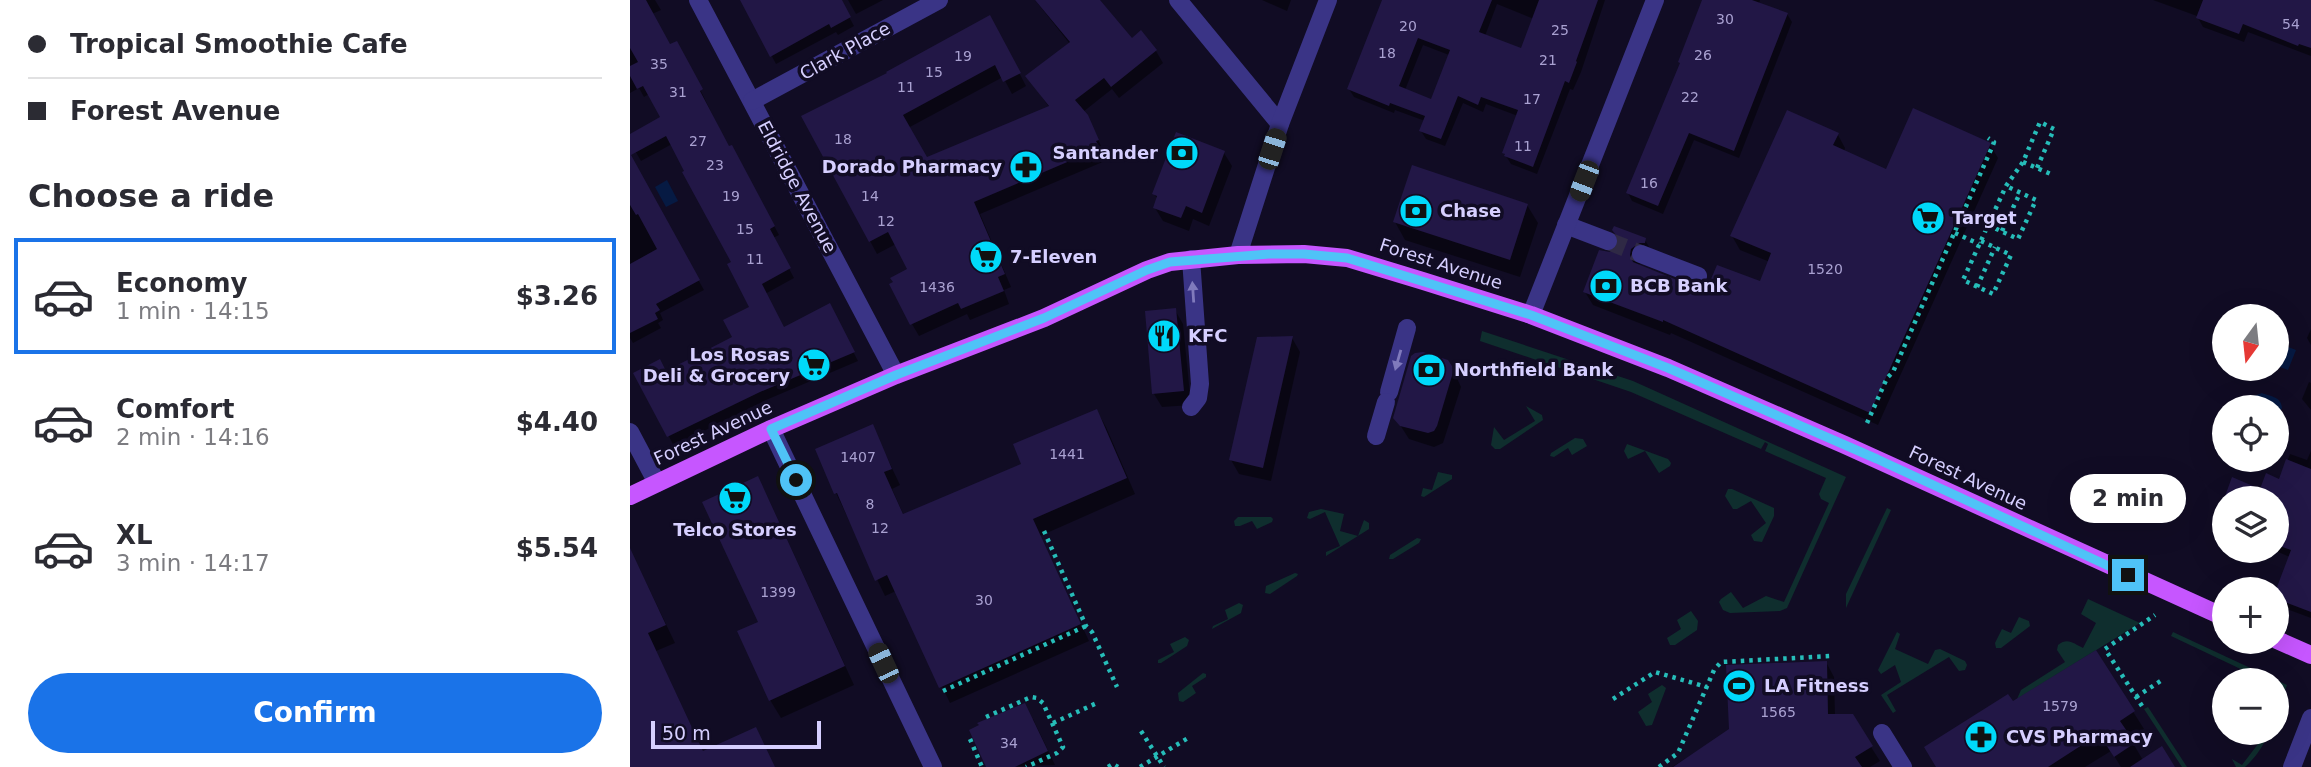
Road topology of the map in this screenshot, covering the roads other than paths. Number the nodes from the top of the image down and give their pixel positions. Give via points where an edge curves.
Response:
1 (698, 0) edge
2 (939, 0) edge
3 (1178, 0) edge
4 (1328, 0) edge
5 (1655, 0) edge
6 (752, 101) junction
7 (1280, 124) junction
8 (1566, 225) junction
9 (1608, 241) tunnel mouth
10 (1641, 254) tunnel mouth
11 (1238, 255) junction
12 (1191, 259) junction
13 (1698, 276) dead end
14 (1531, 315) junction
15 (1407, 328) dead end
16 (896, 375) junction
17 (1191, 407) dead end
18 (771, 429) junction
19 (630, 432) edge
20 (1376, 436) dead end
21 (657, 483) junction
22 (630, 496) edge
23 (2212, 612) edge
24 (2289, 645) edge
25 (2311, 655) edge
26 (2311, 718) edge
27 (1882, 733) dead end
28 (933, 767) edge
29 (1903, 767) edge
30 (2292, 767) edge

1 - 6 street, Eldridge Avenue
2 - 6 street, Clark Place
3 - 7 street
4 - 7 street
5 - 8 street
6 - 16 street, Eldridge Avenue
7 - 11 street
8 - 9 street
8 - 14 street
10 - 13 street
11 - 12 main road, Forest Avenue
11 - 14 main road, Forest Avenue via 1347,258
12 - 16 main road, Forest Avenue via 1147,270 1044,318
17 -> 12 street via 1200,384
14 - 23 main road, Forest Avenue via 1832,439
15 -> 20 street
16 - 18 main road, Forest Avenue
18 - 21 main road, Forest Avenue
18 - 28 street
19 - 21 street
21 - 22 main road, Forest Avenue
24 - 25 main road
26 - 30 street
27 - 29 street

